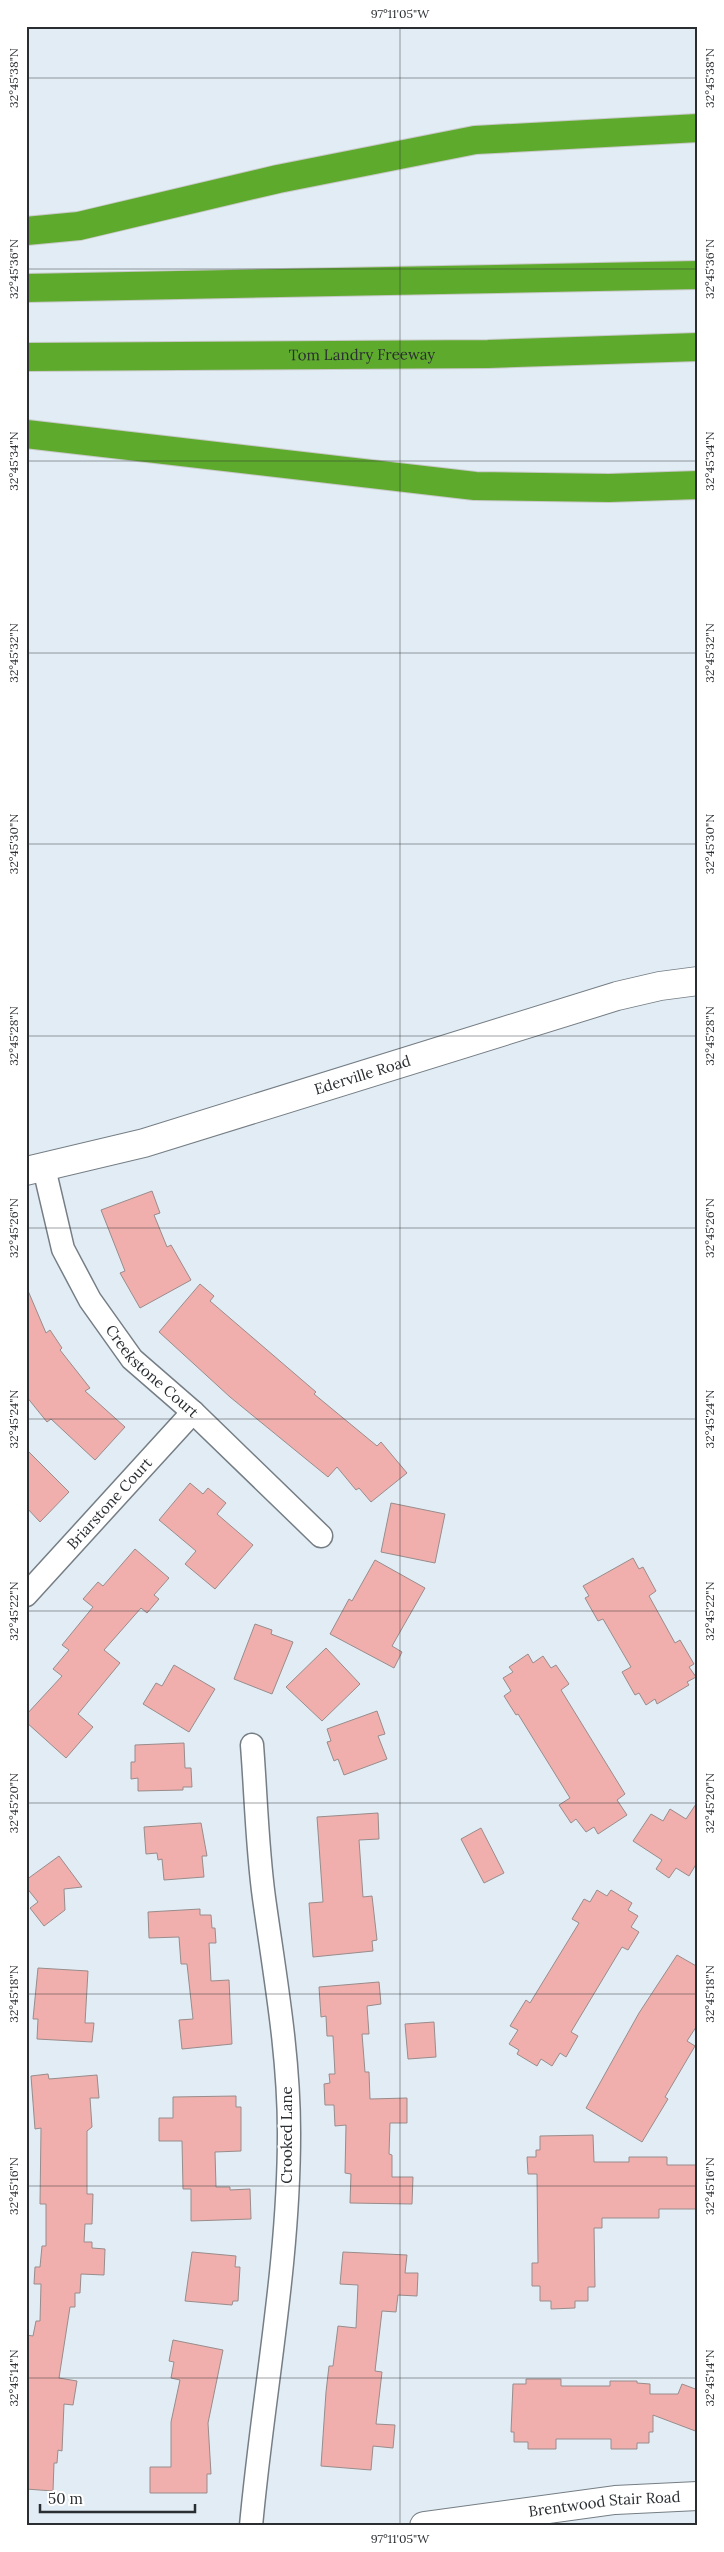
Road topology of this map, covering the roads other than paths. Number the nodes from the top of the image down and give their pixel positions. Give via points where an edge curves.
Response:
1 (698, 128) edge
2 (26, 231) edge
3 (698, 275) edge
4 (26, 288) edge
5 (698, 347) edge
6 (26, 357) edge
7 (26, 434) edge
8 (698, 485) edge
9 (698, 981) edge
10 (35, 1169) edge
11 (193, 1412) junction
12 (322, 1536) dead end
13 (26, 1595) edge
14 (252, 1745) dead end
15 (698, 2496) edge
16 (251, 2526) edge
17 (424, 2526) edge

1 - 2 highway via 475,140 278,179 79,226
3 - 4 highway
5 - 6 highway, Tom Landry Freeway via 488,354
7 - 8 highway via 475,486 609,488
9 - 10 street, Ederville Road via 617,996 144,1143
10 - 11 street, Creekstone Court via 64,1249 90,1300 132,1359
11 - 12 street, Creekstone Court
11 - 13 street, Briarstone Court
14 - 16 street, Crooked Lane via 264,1897 285,2055 289,2133 286,2244 259,2440
15 - 17 street, Brentwood Stair Road via 615,2500

